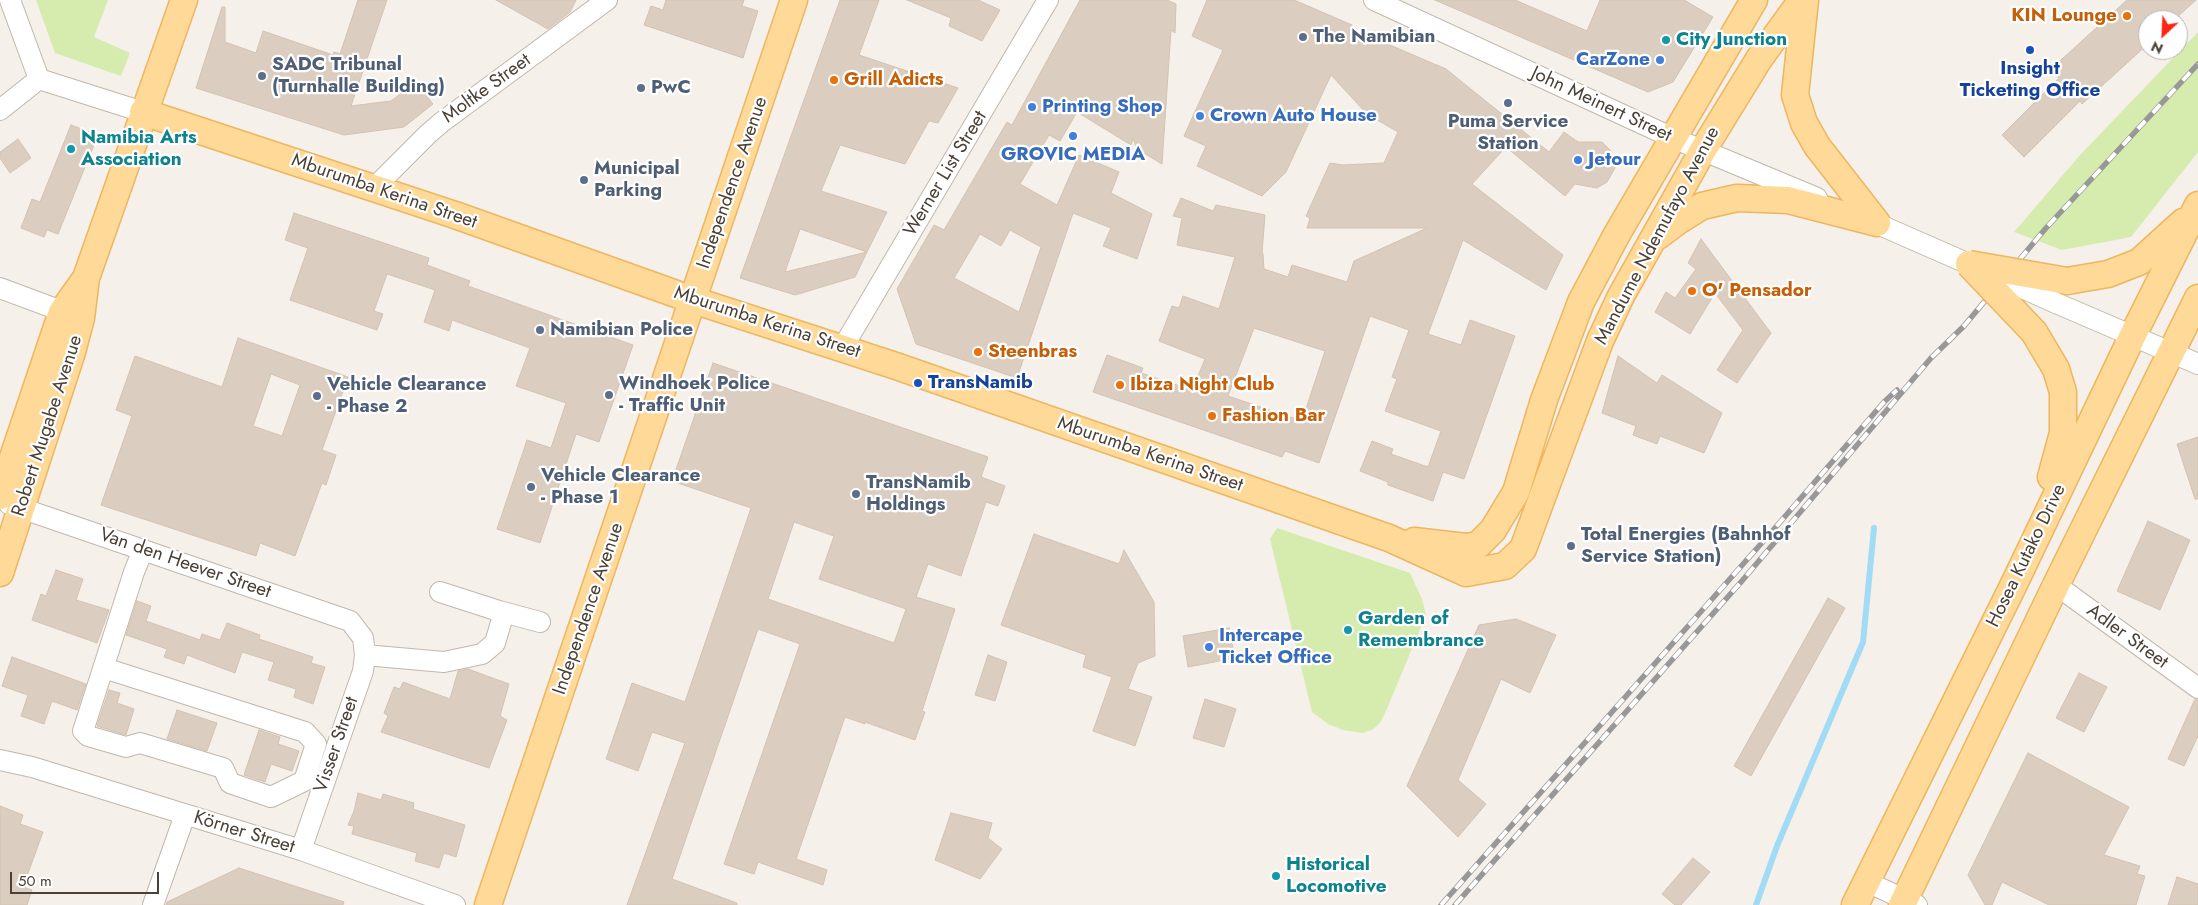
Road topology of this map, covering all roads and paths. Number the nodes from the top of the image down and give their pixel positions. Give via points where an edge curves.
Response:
1 (10, 0) edge
2 (184, 0) edge
3 (608, 0) edge
4 (794, 0) edge
5 (1048, 0) edge
6 (1374, 0) edge
7 (1754, 0) edge
8 (1803, 0) edge
9 (39, 79) junction
10 (0, 110) edge
11 (143, 112) junction
12 (1673, 138) junction
13 (1702, 150) junction
14 (374, 188) junction
15 (2196, 209) edge
16 (1877, 223) junction
17 (1651, 242) junction
18 (1968, 264) junction
19 (0, 288) edge
20 (2062, 292) junction
21 (2198, 298) edge
22 (693, 300) junction
23 (72, 315) junction
24 (2132, 336) junction
25 (843, 348) junction
26 (2171, 352) junction
27 (2198, 364) edge
28 (8, 502) edge
29 (1389, 538) junction
30 (143, 550) junction
31 (0, 573) edge
32 (2014, 584) junction
33 (2056, 585) junction
34 (440, 592) dead end
35 (499, 611) junction
36 (540, 622) dead end
37 (364, 647) junction
38 (104, 668) junction
39 (2198, 688) edge
40 (0, 750) edge
41 (0, 760) edge
42 (32, 767) junction
43 (185, 815) junction
44 (301, 850) junction
45 (1867, 882) junction
46 (1908, 903) edge
47 (153, 905) edge
48 (455, 905) edge
49 (488, 905) edge
50 (1854, 905) edge

1 - 9 street
2 - 11 main road, Robert Mugabe Avenue
3 - 14 street, Moltke Street via 435,128
4 - 22 main road, Independence Avenue
5 - 25 street, Werner List Street
6 - 12 street, John Meinert Street
7 - 12 main road, Mandume Ndemufayo Avenue
8 - 13 main road, Mandume Ndemufayo Avenue via 1759,59
8 - 16 main road via 1795,95 1804,123 1817,146
9 - 10 street
9 - 11 street
11 - 14 main road, Mburumba Kerina Street
11 - 23 main road, Robert Mugabe Avenue
12 - 13 street, John Meinert Street
12 - 29 main road, Mandume Ndemufayo Avenue via 1582,302 1544,400 1516,492 1493,530 1478,545 1466,547
13 - 16 street, John Meinert Street
13 - 17 main road, Mandume Ndemufayo Avenue
14 - 22 main road, Mburumba Kerina Street
15 - 20 main road via 2139,262
15 - 24 main road, Hosea Kutako Drive
16 - 17 main road via 1788,200 1737,198 1702,206
16 - 18 street, John Meinert Street
17 - 29 main road, Mandume Ndemufayo Avenue via 1600,341 1523,549 1505,566 1466,573
18 - 20 main road, bridge
18 - 32 main road, bridge via 2034,332 2056,369 2063,392 2063,433 2057,461
19 - 23 street
20 - 24 street
21 - 26 main road, Hosea Kutako Drive
22 - 25 main road, Mburumba Kerina Street
22 - 49 main road, Independence Avenue
23 - 28 main road, Robert Mugabe Avenue
24 - 26 street
24 - 32 main road, Hosea Kutako Drive
25 - 29 main road, Mburumba Kerina Street
26 - 27 street
26 - 33 main road, Hosea Kutako Drive
28 - 30 street, Van den Heever Street
28 - 31 main road, Robert Mugabe Avenue
30 - 37 street, Van den Heever Street via 350,621
30 - 38 street
32 - 45 main road, Hosea Kutako Drive
33 - 39 street, Adler Street
33 - 46 main road, Hosea Kutako Drive
34 - 35 street
35 - 36 street
35 - 37 street via 502,619 495,643 482,654 444,662
37 - 44 street, Visser Street via 363,671
38 - 38 street via 305,732 316,744 304,781 271,797 230,783 223,768 140,743 126,747 88,736 83,731 84,724
40 - 42 street, Körner Street
41 - 42 street, Körner Street
42 - 43 street, Körner Street
43 - 44 street, Körner Street
43 - 47 street
44 - 48 street, Körner Street
45 - 46 street
45 - 50 main road, Hosea Kutako Drive

